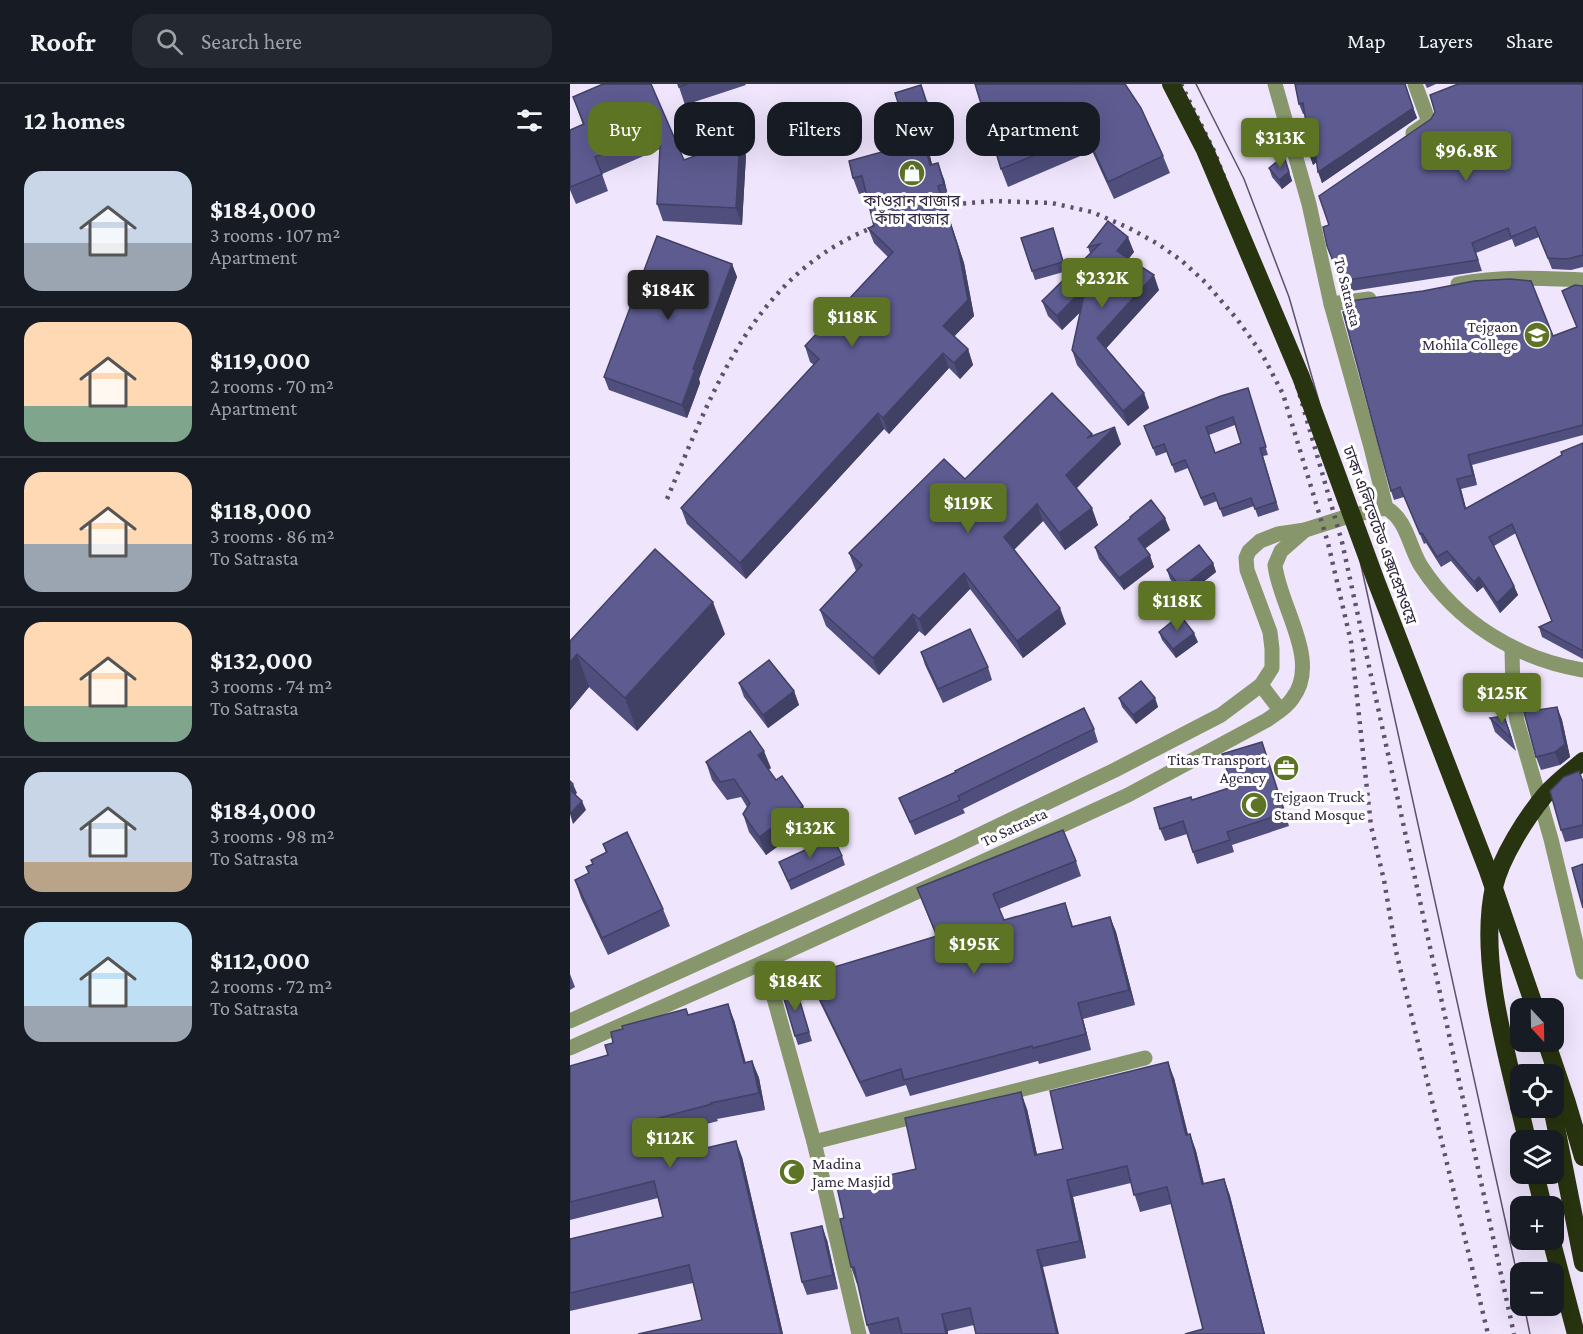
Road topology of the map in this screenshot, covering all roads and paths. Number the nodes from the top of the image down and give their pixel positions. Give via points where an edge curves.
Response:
1 (1171, 84) edge
2 (1275, 84) edge
3 (1415, 84) edge
4 (1402, 140) edge
5 (1583, 280) edge
6 (1446, 287) edge
7 (1381, 297) edge
8 (1331, 304) junction
9 (1386, 508) junction
10 (1305, 530) junction
11 (1512, 648) junction
12 (1583, 670) edge
13 (1261, 685) junction
14 (1280, 710) junction
15 (1583, 761) edge
16 (1115, 770) junction
17 (1128, 795) junction
18 (754, 939) junction
19 (764, 962) junction
20 (1583, 972) edge
21 (1532, 998) edge
22 (570, 1021) edge
23 (570, 1048) edge
24 (1550, 1052) edge
25 (1145, 1058) dead end
26 (1554, 1118) edge
27 (1525, 1130) edge
28 (814, 1142) junction
29 (1583, 1157) edge
30 (1554, 1250) edge
31 (1583, 1263) edge
32 (859, 1334) edge
33 (1576, 1334) edge

1 - 21 highway, ঢাকা এলিভেটেড এক্সপ্রেসওয়ে, bridge via 1205,150 1301,377 1488,871
2 - 8 street, To Satrasta via 1314,200
3 - 4 street via 1427,98 1429,122
5 - 6 street via 1476,281
7 - 8 street
8 - 9 street, To Satrasta
9 - 10 street
9 - 11 street via 1399,518 1412,551 1453,606
10 - 13 street via 1260,541 1246,558 1270,632 1272,668
10 - 14 street, To Satrasta via 1281,551 1275,565 1303,662 1300,688
11 - 12 street
11 - 20 street via 1517,721
13 - 14 street
13 - 16 street via 1221,715
14 - 17 street, To Satrasta
15 - 27 highway, bridge via 1545,795 1523,827 1502,863 1491,910 1495,995
16 - 17 street
16 - 18 street
17 - 19 street, To Satrasta
18 - 19 street
18 - 22 street
19 - 23 street, To Satrasta
19 - 28 street
24 - 29 highway
25 - 28 street
26 - 31 highway
28 - 32 street
30 - 33 highway

